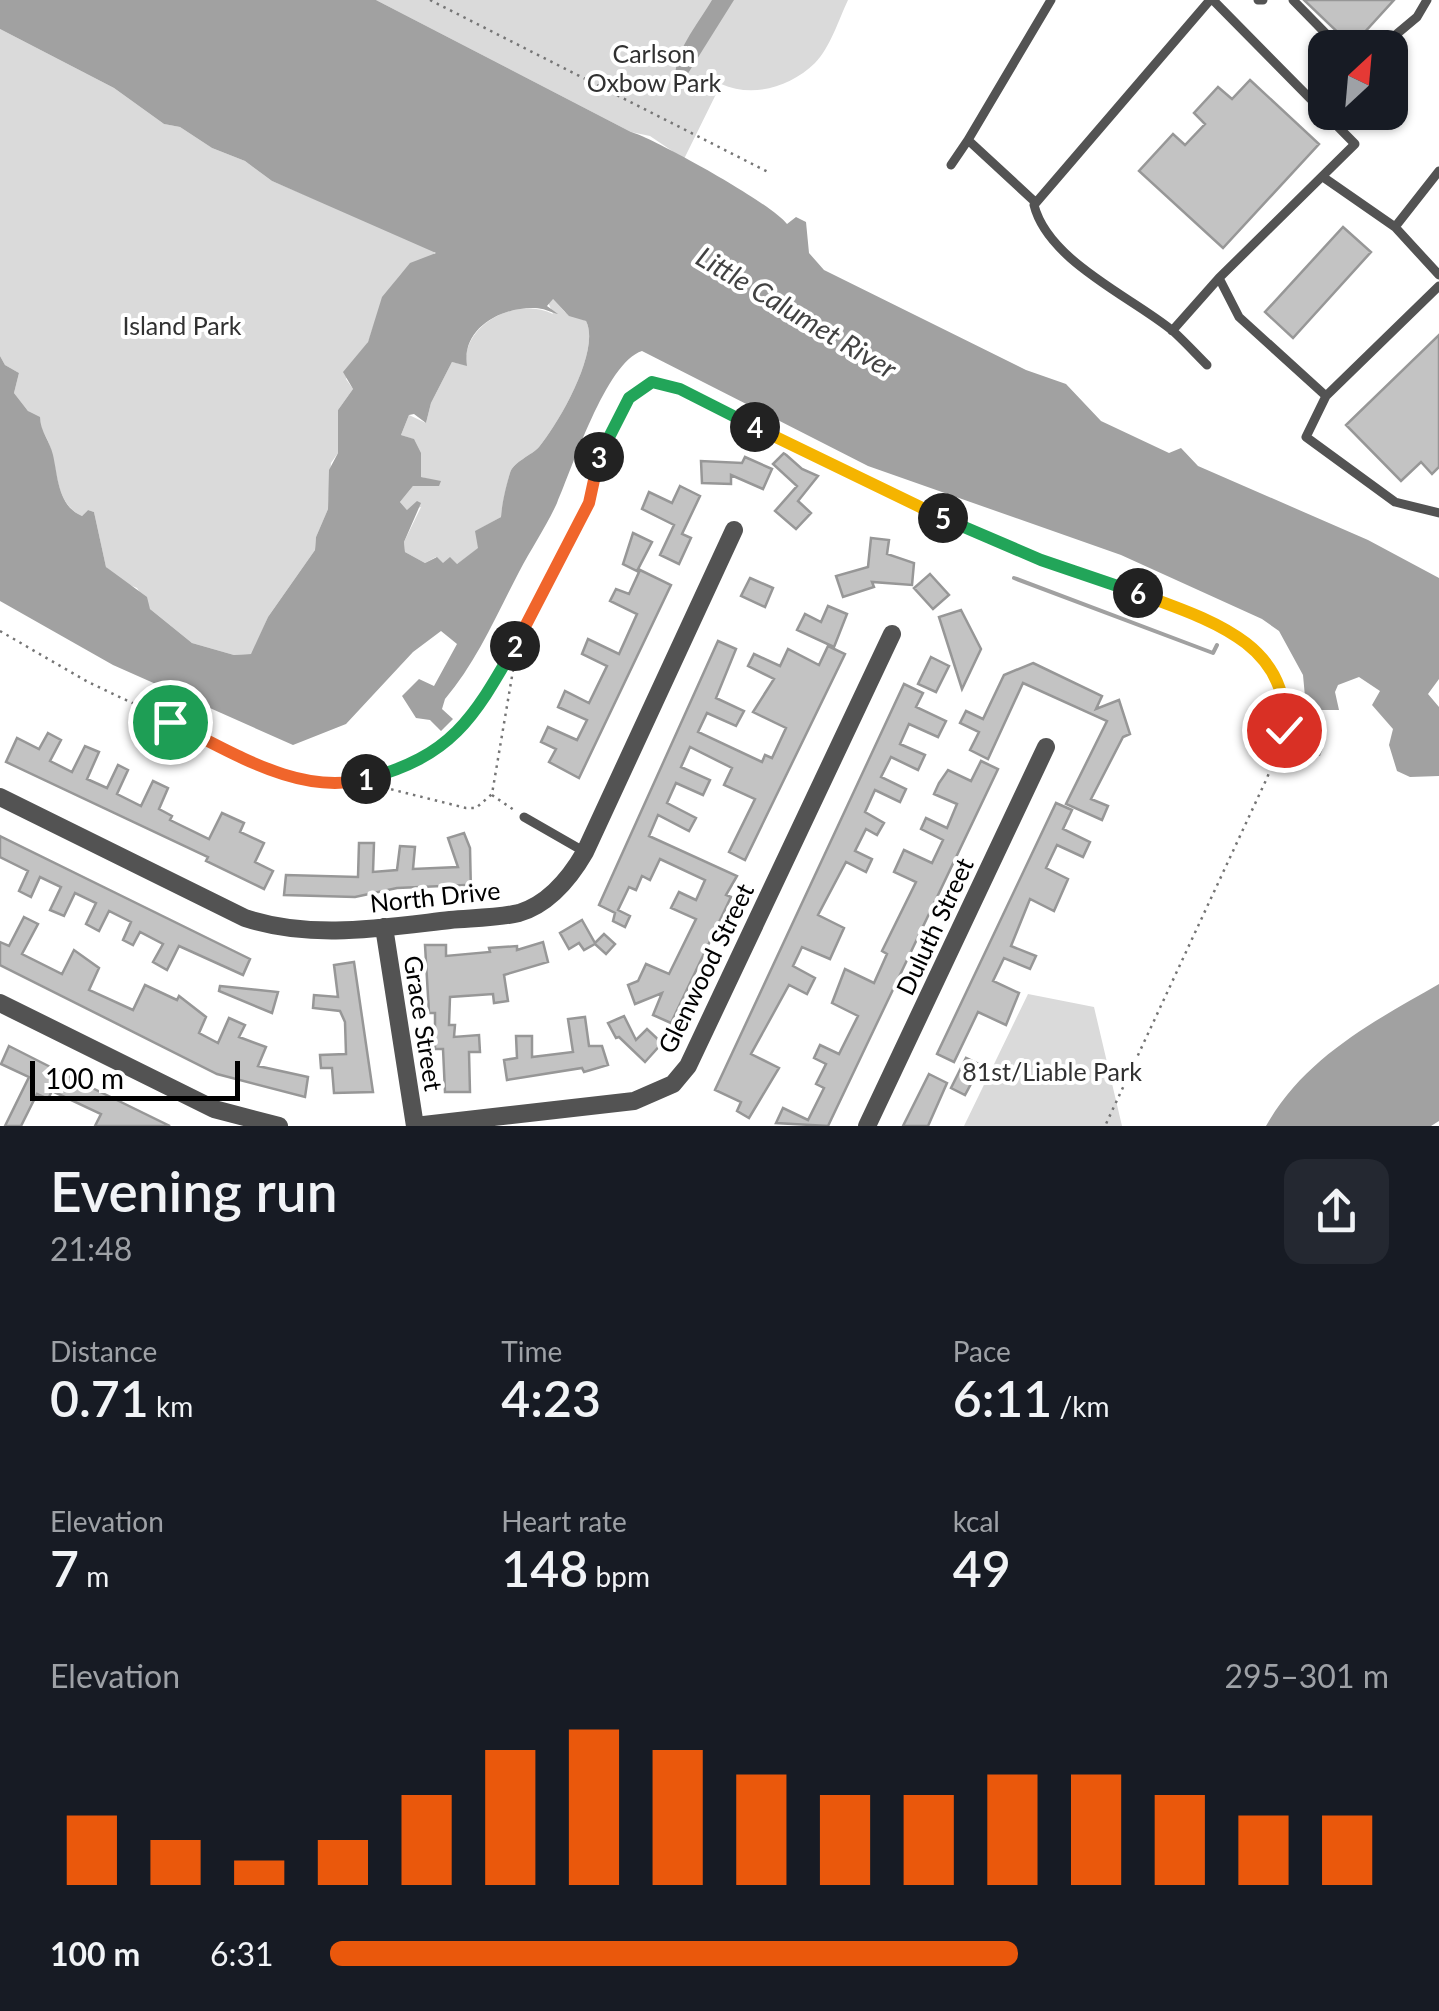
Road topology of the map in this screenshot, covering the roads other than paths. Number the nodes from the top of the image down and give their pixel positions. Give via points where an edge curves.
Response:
1 (1052, 0) edge
2 (1212, 0) edge
3 (1293, 0) edge
4 (1428, 0) edge
5 (1322, 30) edge
6 (1401, 30) edge
7 (968, 140) junction
8 (951, 166) dead end
9 (1439, 171) edge
10 (1324, 177) junction
11 (1034, 201) junction
12 (1395, 226) junction
13 (1439, 275) edge
14 (1220, 278) junction
15 (1439, 286) edge
16 (1172, 331) junction
17 (1207, 365) dead end
18 (1326, 396) junction
19 (1439, 513) edge
20 (734, 530) dead end
21 (892, 634) dead end
22 (1046, 747) dead end
23 (0, 797) edge
24 (524, 816) road end
25 (585, 852) junction
26 (384, 927) junction
27 (0, 1003) edge
28 (278, 1126) edge
29 (415, 1126) edge
30 (866, 1126) edge

1 - 7 lane
2 - 10 lane via 1354,144
2 - 11 lane
3 - 5 lane
4 - 6 lane
7 - 8 lane
7 - 11 lane
9 - 12 lane
10 - 12 lane
10 - 14 lane
11 - 16 lane via 1042,224 1074,258
12 - 13 lane
14 - 16 lane
14 - 18 lane via 1239,317
15 - 18 lane
16 - 17 lane
18 - 19 lane via 1306,437 1395,502
20 - 25 street, North Drive
21 - 29 street, Glenwood Street via 688,1066 673,1084 634,1100
22 - 30 street, Duluth Street
23 - 26 street, North Drive via 245,918 314,932
24 - 25 lane
25 - 26 street, North Drive via 546,900 520,912
26 - 29 street, Grace Street
27 - 28 street via 214,1109

